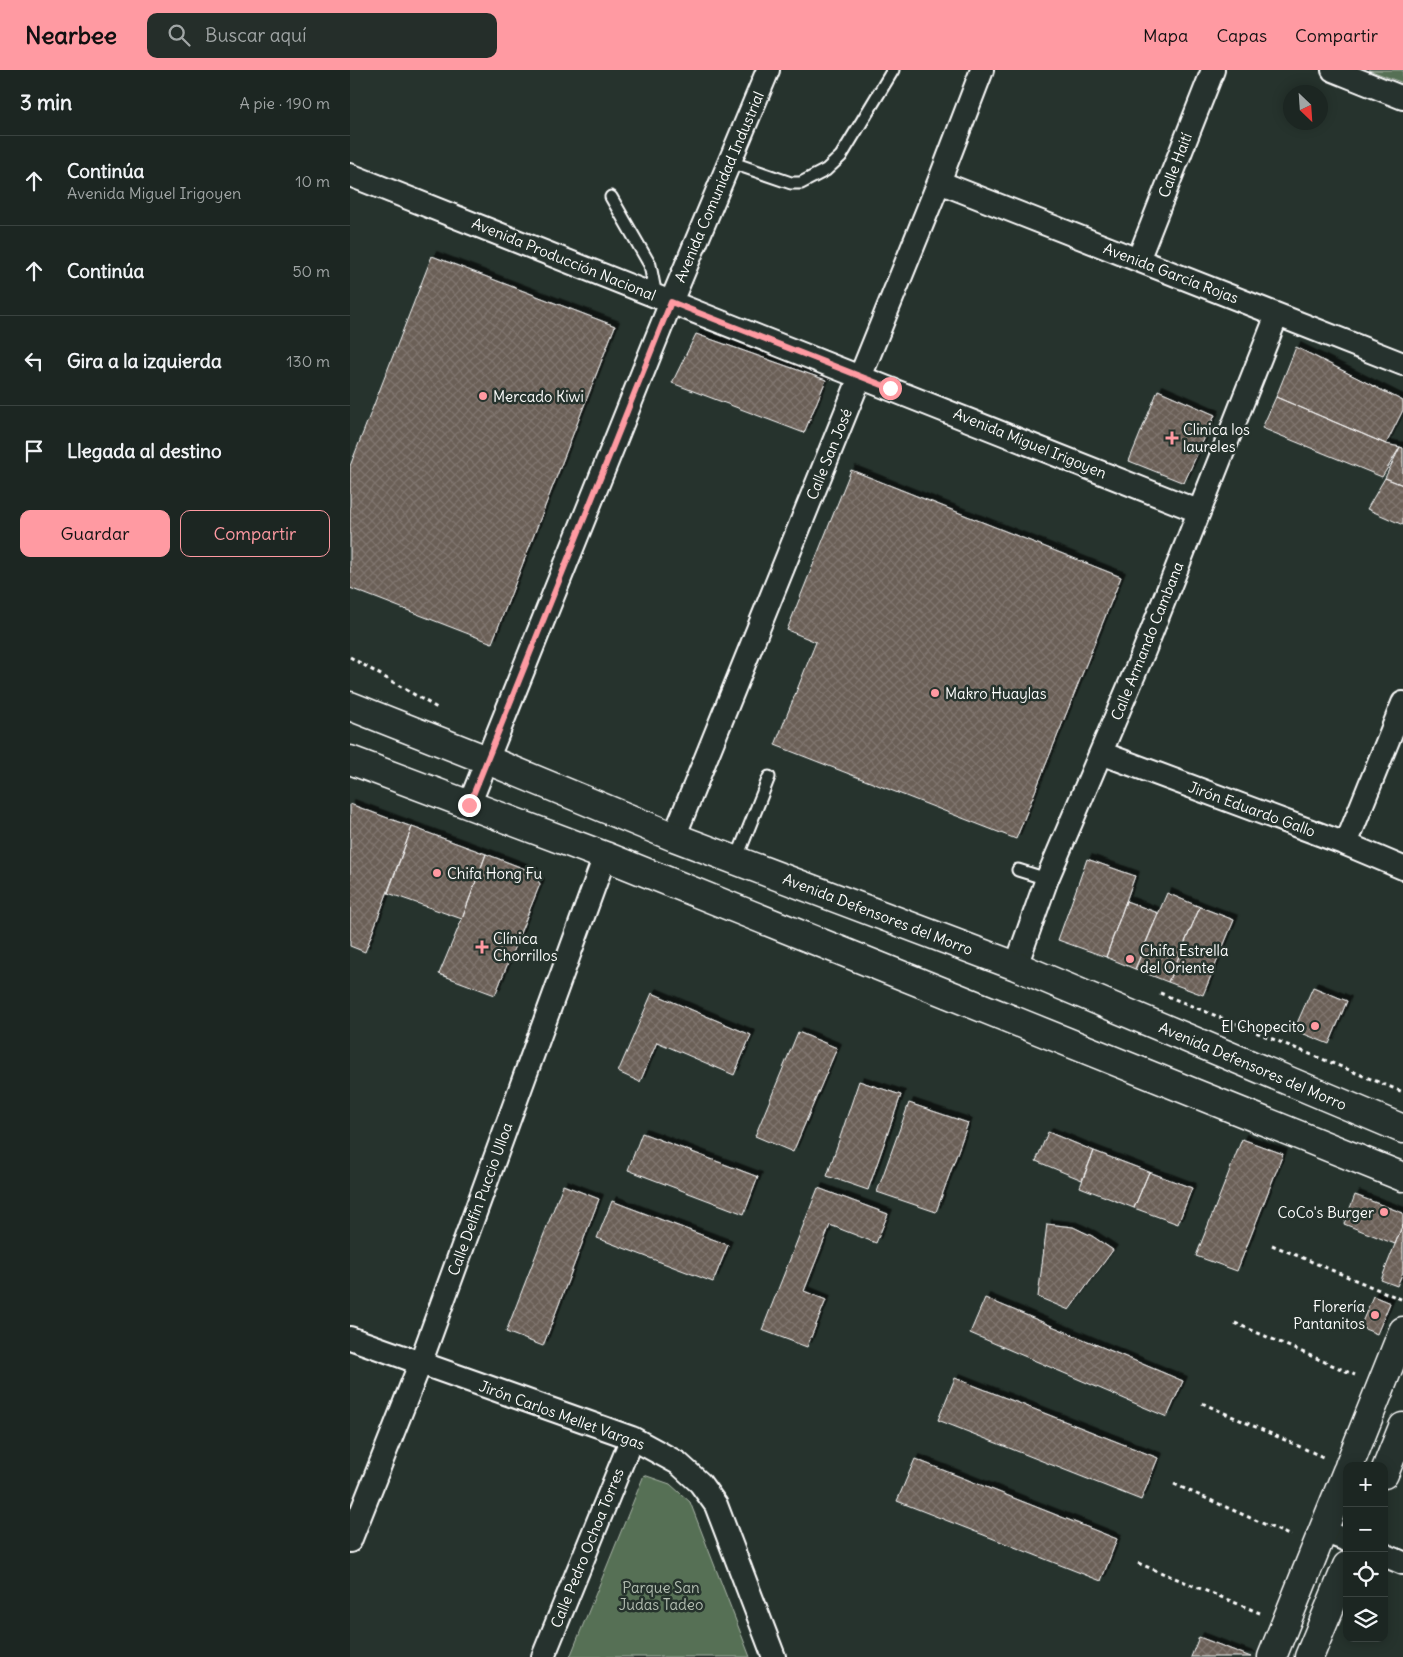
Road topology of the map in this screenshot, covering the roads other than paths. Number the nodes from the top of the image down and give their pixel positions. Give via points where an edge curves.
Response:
1 (893, 70) edge
2 (982, 70) edge
3 (1213, 70) edge
4 (1333, 70) edge
5 (762, 73) edge
6 (1403, 98) edge
7 (730, 162) junction
8 (350, 175) edge
9 (939, 182) junction
10 (611, 197) dead end
11 (1138, 260) junction
12 (663, 298) junction
13 (1277, 315) junction
14 (1403, 364) edge
15 (861, 377) junction
16 (1198, 511) junction
17 (1403, 703) edge
18 (350, 706) edge
19 (1101, 753) junction
20 (350, 760) edge
21 (487, 760) junction
22 (769, 777) dead end
23 (469, 805) junction
24 (674, 837) junction
25 (1346, 844) junction
26 (605, 856) junction
27 (736, 860) junction
28 (1403, 868) edge
29 (1018, 870) dead end
30 (1047, 879) junction
31 (1016, 966) junction
32 (1403, 1129) edge
33 (1403, 1177) edge
34 (1403, 1331) edge
35 (350, 1338) edge
36 (420, 1364) junction
37 (1403, 1427) edge
38 (632, 1438) junction
39 (1388, 1464) edge
40 (1341, 1465) edge
41 (350, 1540) edge
42 (1329, 1540) edge
43 (1388, 1557) edge
44 (1403, 1563) edge
45 (1343, 1576) edge
46 (542, 1657) edge
47 (774, 1657) edge
48 (1272, 1657) edge
49 (1309, 1657) edge

1 - 7 lane via 841,156 826,170 801,183 791,183
2 - 9 street, Calle San José
3 - 11 street, Calle Haití
4 - 6 street
5 - 7 street, Avenida Comunidad Industrial
7 - 12 street, Avenida Comunidad Industrial
8 - 12 street, Avenida Producción Nacional
9 - 11 street, Avenida García Rojas
9 - 15 street, Calle San José
10 - 12 lane via 650,265
11 - 13 street, Avenida García Rojas
12 - 15 street, Avenida Producción Nacional
12 - 21 street, Avenida Comunidad Industrial
13 - 14 street, Avenida García Rojas
13 - 16 street, Calle Armando Cambana
15 - 16 street, Avenida Miguel Irigoyen
15 - 24 street, Calle San José
16 - 19 street, Calle Armando Cambana
17 - 25 street
18 - 21 main road, Avenida Defensores del Morro
19 - 25 street, Jirón Eduardo Gallo
19 - 30 street, Calle Armando Cambana
20 - 23 main road
21 - 23 street, Avenida Comunidad Industrial
21 - 24 main road, Avenida Defensores del Morro
22 - 27 lane
23 - 26 main road
24 - 27 main road, Avenida Defensores del Morro
25 - 28 street, Jirón Eduardo Gallo
26 - 33 main road
26 - 36 street, Calle Delfín Puccio Ulloa
27 - 31 main road, Avenida Defensores del Morro
29 - 30 lane
30 - 31 street, Calle Armando Cambana
31 - 32 main road, Avenida Defensores del Morro
34 - 40 main road via 1381,1387
35 - 36 street, Jirón Carlos Mellet Vargas
36 - 38 street, Jirón Carlos Mellet Vargas
36 - 41 street, Calle Delfín Puccio Ulloa
37 - 39 main road
38 - 46 street, Calle Pedro Ochoa Torres
38 - 47 street, Jirón Carlos Mellet Vargas via 678,1463 700,1483 716,1505
40 - 42 main road
42 - 48 main road
43 - 44 street
45 - 49 main road

